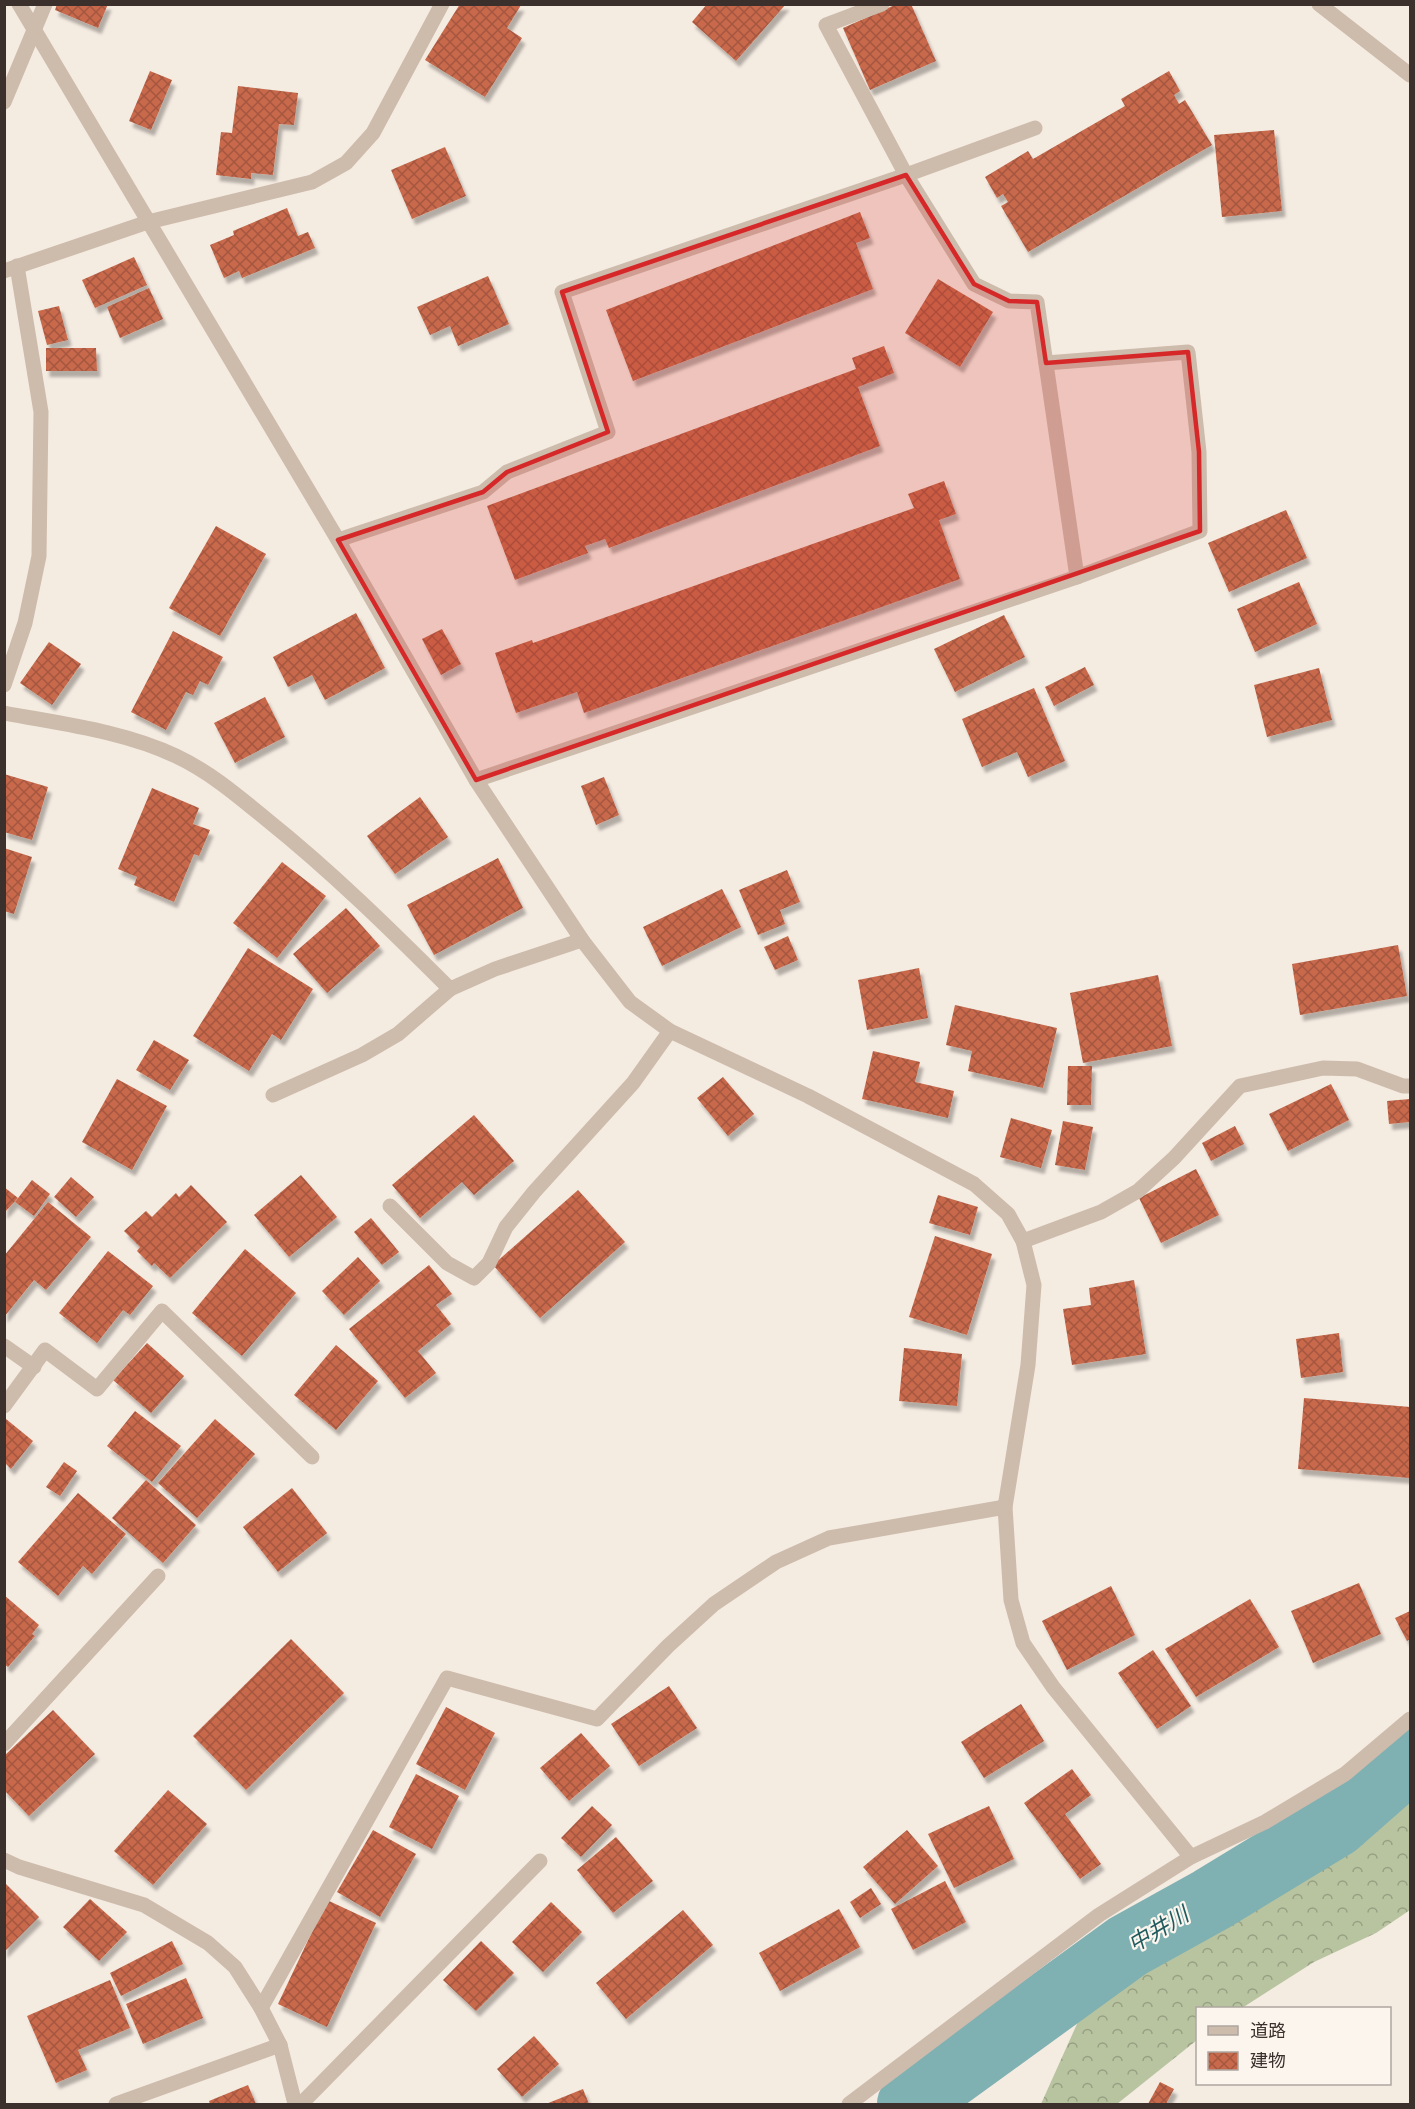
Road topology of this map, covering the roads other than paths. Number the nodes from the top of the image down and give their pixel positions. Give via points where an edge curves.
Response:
1 (19, 4) edge
2 (45, 4) edge
3 (442, 4) edge
4 (882, 4) edge
5 (1319, 4) edge
6 (35, 30) junction
7 (1410, 75) edge
8 (4, 102) edge
9 (1035, 128) dead end
10 (906, 175) junction
11 (148, 222) junction
12 (10, 269) edge
13 (1046, 363) junction
14 (338, 540) junction
15 (1077, 577) junction
16 (4, 685) edge
17 (4, 713) edge
18 (476, 780) junction
19 (582, 940) junction
20 (450, 989) junction
21 (670, 1031) junction
22 (1410, 1086) edge
23 (273, 1095) dead end
24 (390, 1206) dead end
25 (1023, 1241) junction
26 (4, 1346) edge
27 (33, 1367) junction
28 (4, 1406) edge
29 (312, 1456) dead end
30 (1005, 1507) junction
31 (158, 1576) dead end
32 (1410, 1719) edge
33 (4, 1744) edge
34 (1191, 1857) junction
35 (4, 1860) edge
36 (540, 1861) dead end
37 (261, 2008) junction
38 (280, 2045) junction
39 (116, 2104) edge
40 (295, 2104) edge
41 (301, 2104) edge
42 (849, 2104) edge

1 - 6 street
2 - 6 street
3 - 11 street via 373,133 346,163 312,182
4 - 10 street via 825,25
5 - 7 street
6 - 8 street
6 - 11 street
9 - 10 street
10 - 13 street via 974,284 1009,301 1037,302
10 - 14 street via 562,292 608,432 507,472 483,492
11 - 12 street
11 - 14 street
12 - 16 street via 41,412 39,556 25,622
13 - 15 street
13 - 15 street via 1188,352 1199,452 1200,531
14 - 18 street
15 - 18 street
17 - 20 street via 118,735 177,756 223,784 378,917
18 - 19 street
19 - 20 street via 495,969
19 - 21 street via 630,1002
20 - 23 street via 398,1034 362,1055
21 - 24 street via 633,1083 506,1227 489,1263 474,1278 447,1263
21 - 25 street via 808,1096 974,1184 1008,1214
22 - 25 street via 1357,1069 1323,1068 1240,1086 1138,1191 1101,1212
25 - 30 street via 1034,1285 1028,1365
26 - 27 street
27 - 28 street
27 - 29 street via 45,1350 97,1389 162,1311
30 - 34 street via 1011,1600 1023,1643 1053,1687
30 - 37 street via 829,1538 776,1562 714,1604 597,1719 447,1678
31 - 33 street
32 - 34 street via 1345,1773 1264,1822
34 - 42 street via 1099,1915
35 - 37 street via 144,1905 208,1943 235,1967
36 - 41 street
37 - 38 street
38 - 39 street
38 - 40 street

